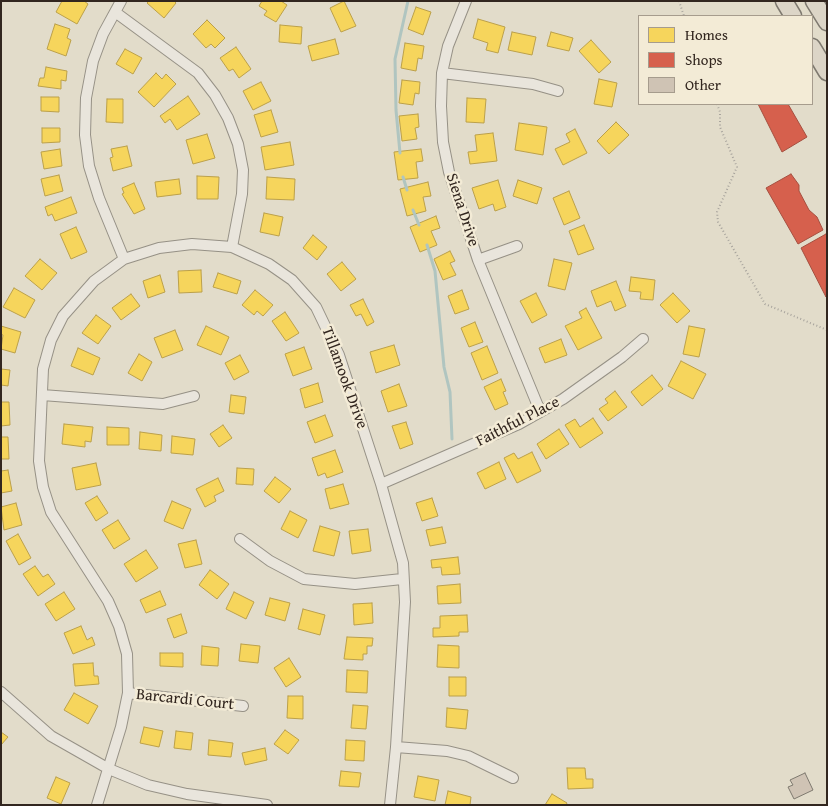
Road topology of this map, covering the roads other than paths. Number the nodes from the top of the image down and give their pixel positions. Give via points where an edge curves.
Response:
1 (120, 1) edge
2 (466, 1) edge
3 (784, 1) edge
4 (814, 1) edge
5 (115, 12) junction
6 (792, 15) edge
7 (827, 22) edge
8 (813, 36) edge
9 (813, 49) edge
10 (827, 52) edge
11 (827, 72) edge
12 (442, 73) junction
13 (558, 91) dead end
14 (517, 246) dead end
15 (232, 247) junction
16 (124, 259) junction
17 (478, 260) junction
18 (643, 338) dead end
19 (42, 396) junction
20 (194, 396) dead end
21 (540, 412) junction
22 (381, 484) junction
23 (240, 539) dead end
24 (402, 579) junction
25 (1, 692) edge
26 (128, 693) junction
27 (243, 706) dead end
28 (396, 747) junction
29 (109, 769) junction
30 (513, 778) dead end
31 (246, 803) edge
32 (97, 805) edge
33 (267, 805) edge
34 (390, 805) edge

1 - 5 street
2 - 12 street, Siena Drive via 448,46
3 - 6 highway
4 - 7 highway
5 - 15 street via 198,73 228,118 243,170
5 - 16 street via 93,61 86,98 86,135 89,166
8 - 10 highway
9 - 11 highway
12 - 13 street via 533,84
12 - 17 street, Siena Drive via 443,142 449,172
14 - 17 street
15 - 16 street, Tillamook Drive via 192,244 160,248
15 - 22 street, Tillamook Drive via 269,264 292,280 316,307 339,355
16 - 19 street, Tillamook Drive via 94,281 63,316 43,369
17 - 21 street, Siena Drive
18 - 21 street, Faithful Place via 590,381
19 - 20 street via 163,404
19 - 26 street, Tillamook Drive via 42,487 51,512 108,601 119,626 127,654
21 - 22 street, Faithful Place via 496,435
22 - 24 street, Tillamook Drive via 400,548
23 - 24 street via 270,562 304,579 355,584
24 - 28 street, Tillamook Drive via 404,602
25 - 29 street via 51,736
26 - 27 street, Barcardi Court
26 - 29 street, Tillamook Drive
28 - 30 street via 468,756
28 - 34 street, Tillamook Drive
29 - 31 street via 148,785
29 - 32 street, Tillamook Drive
31 - 33 street

